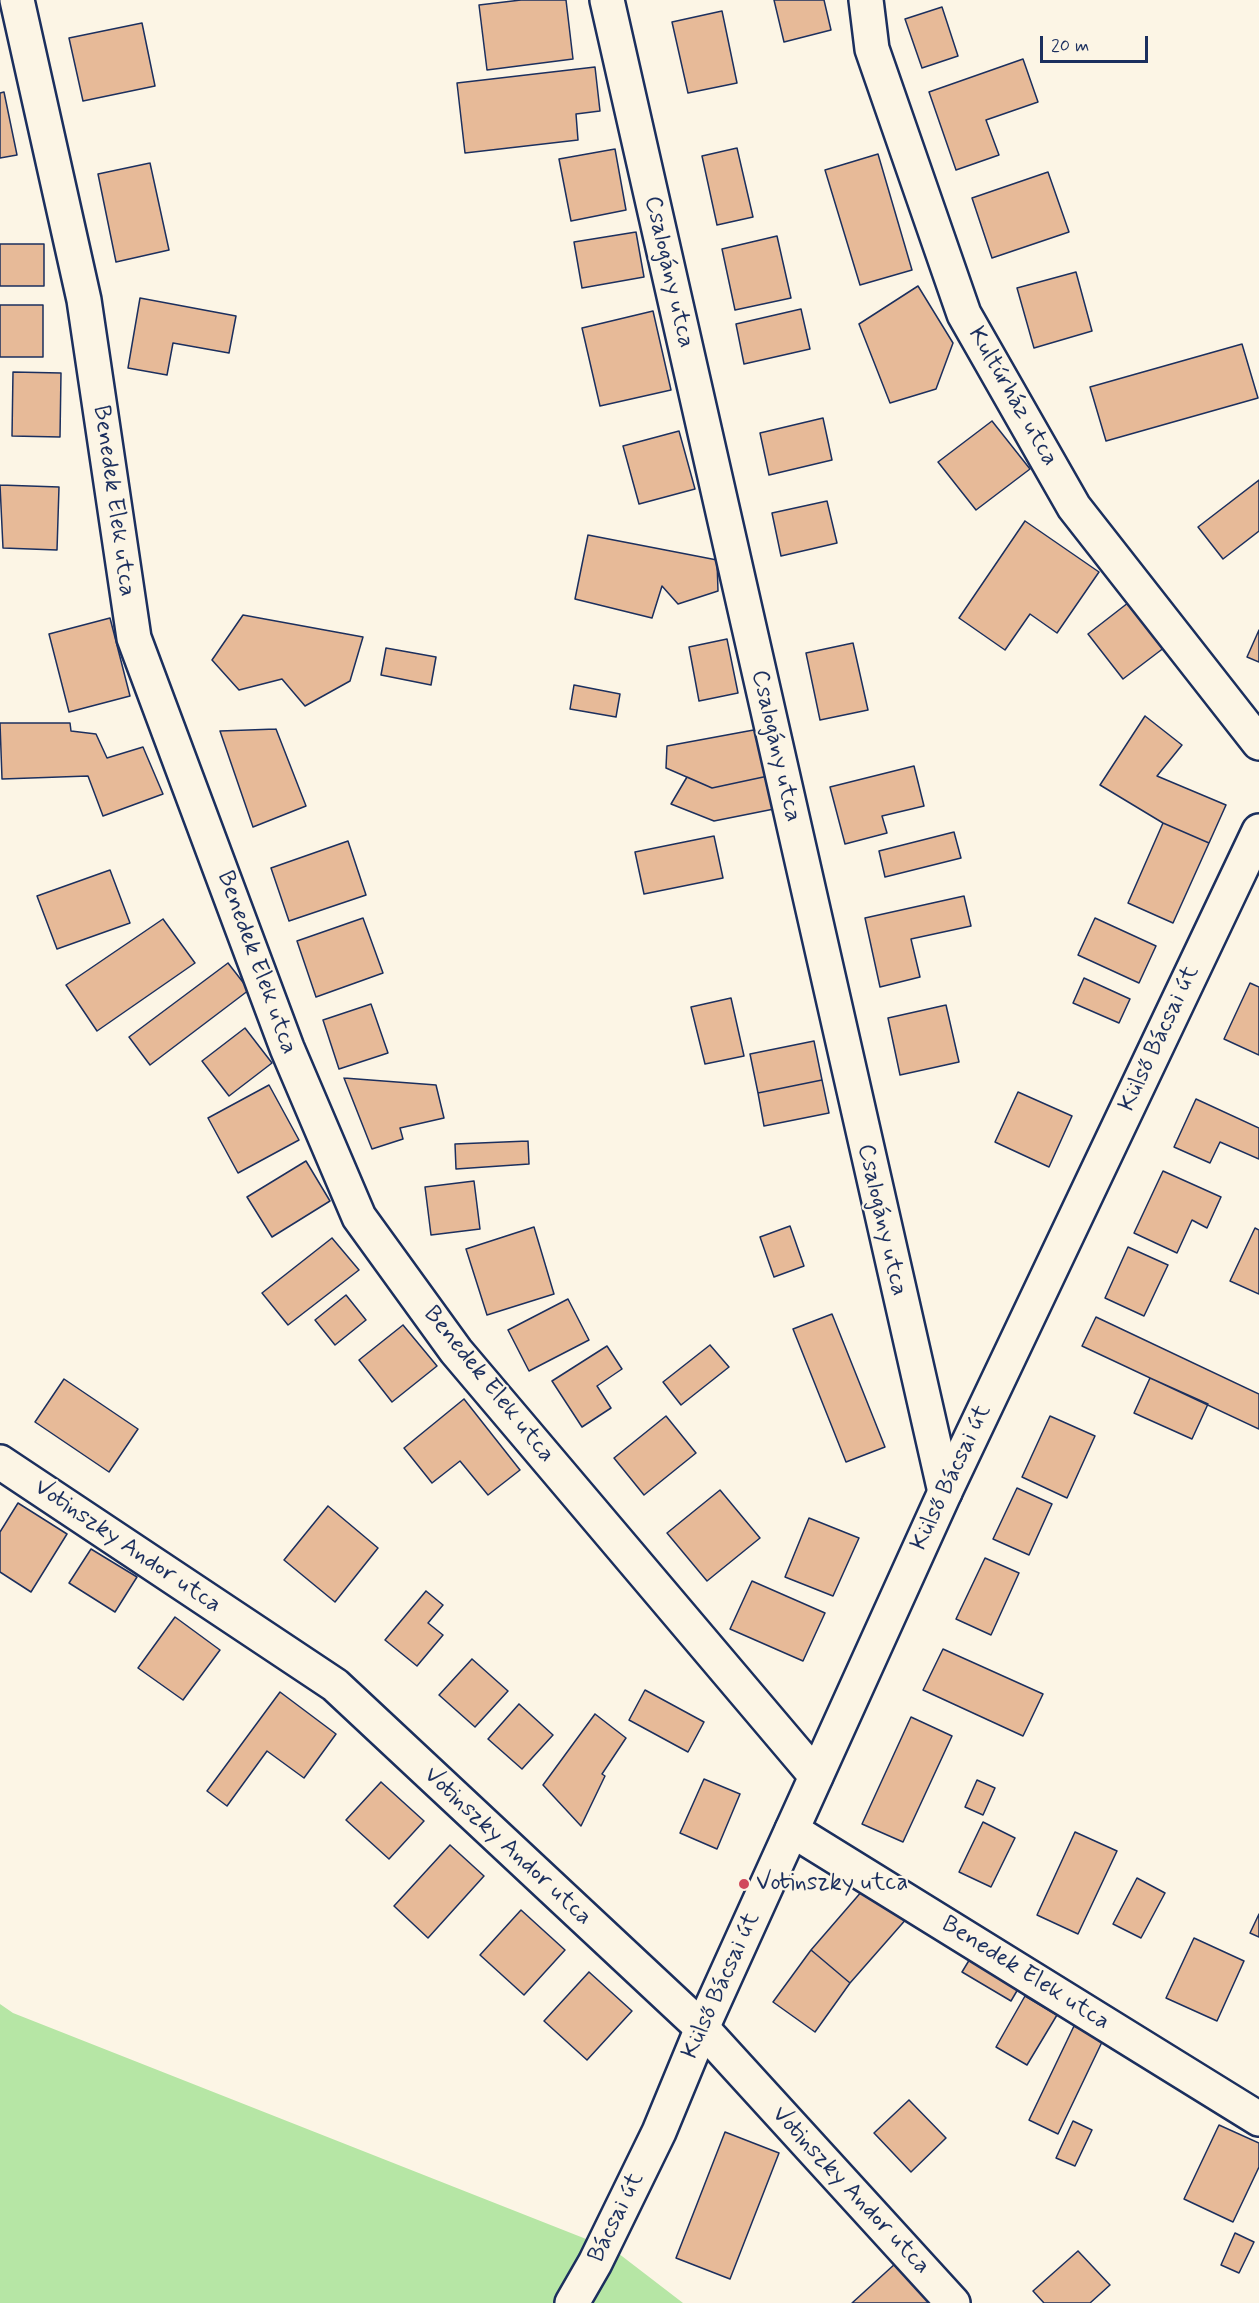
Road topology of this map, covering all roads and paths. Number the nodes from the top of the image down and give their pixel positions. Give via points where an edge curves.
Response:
1 (17, 0) edge
2 (607, 0) edge
3 (866, 0) edge
4 (1259, 743) edge
5 (1259, 831) edge
6 (0, 1462) edge
7 (945, 1492) junction
8 (816, 1776) junction
9 (792, 1830) junction
10 (702, 2028) junction
11 (1259, 2119) edge
12 (659, 2132) joint
13 (572, 2303) edge
14 (953, 2303) edge

1 - 8 street, Benedek Elek utca via 84,300 134,638 287,1048 359,1217 456,1351
2 - 7 street, Csalogány utca
3 - 4 street, Kultúrház utca via 872,49 964,314 1074,507
5 - 7 street, Külső Bácsai út
6 - 10 street, Votinszky Andor utca via 335,1685
7 - 8 street, Külső Bácsai út
8 - 9 street, Külső Bácsai út
9 - 10 street, Külső Bácsai út
9 - 11 street, Benedek Elek utca
10 - 12 street, Külső Bácsai út
10 - 14 street, Votinszky Andor utca
12 - 13 street, Bácsai út

